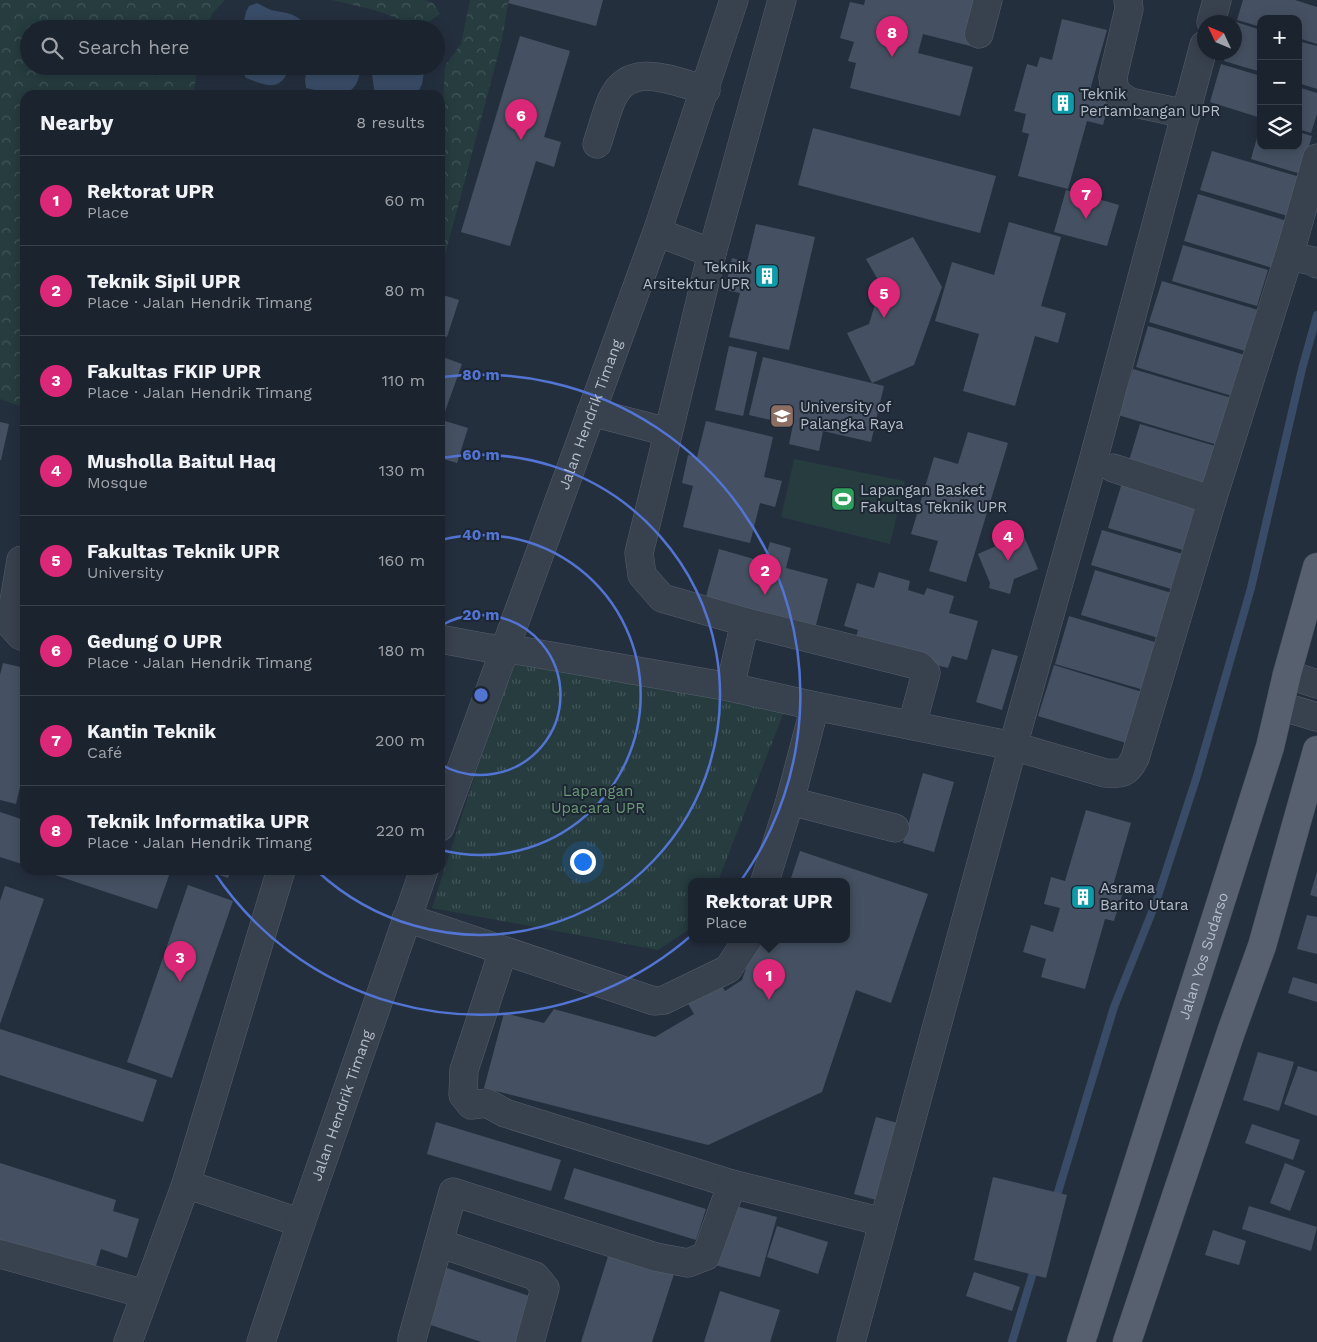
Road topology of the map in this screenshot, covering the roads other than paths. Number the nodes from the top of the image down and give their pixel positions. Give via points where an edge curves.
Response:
1 (734, 0) edge
2 (782, 0) edge
3 (988, 0) edge
4 (1128, 0) edge
5 (1217, 0) edge
6 (1213, 15) edge
7 (978, 34) dead end
8 (1200, 60) edge
9 (706, 90) junction
10 (1186, 114) junction
11 (597, 144) dead end
12 (1317, 158) edge
13 (658, 232) junction
14 (712, 253) junction
15 (1306, 260) edge
16 (591, 412) junction
17 (668, 432) junction
18 (1113, 468) dead end
19 (1212, 500) junction
20 (15, 558) edge
21 (1317, 567) edge
22 (745, 622) junction
23 (20, 635) edge
24 (445, 640) edge
25 (505, 649) junction
26 (1286, 674) junction
27 (1317, 684) edge
28 (730, 687) junction
29 (815, 706) junction
30 (1280, 706) junction
31 (1317, 717) edge
32 (912, 725) junction
33 (1013, 746) junction
34 (1317, 750) edge
35 (790, 801) junction
36 (445, 813) edge
37 (895, 828) dead end
38 (279, 875) edge
39 (422, 875) edge
40 (766, 878) edge
41 (406, 919) junction
42 (745, 943) edge
43 (503, 951) junction
44 (186, 1184) junction
45 (732, 1184) junction
46 (883, 1222) junction
47 (301, 1223) junction
48 (439, 1242) junction
49 (0, 1254) edge
50 (145, 1294) junction
51 (415, 1341) edge
52 (128, 1342) edge
53 (261, 1342) edge
54 (530, 1342) edge
55 (851, 1342) edge
56 (1081, 1342) edge
57 (1127, 1342) edge

1 - 9 street, Jalan Hendrik Timang
2 - 14 street
3 - 7 street
4 - 10 street via 1129,9 1114,77 1115,92 1130,102
5 - 6 street
8 - 10 street
9 - 11 street via 654,76 631,79 613,98
9 - 13 street, Jalan Hendrik Timang
10 - 33 street
12 - 15 street
13 - 14 street
13 - 16 street, Jalan Hendrik Timang
14 - 17 street
15 - 19 street
16 - 17 street
16 - 25 street, Jalan Hendrik Timang
17 - 22 street via 639,553 642,575 662,598
18 - 19 street
19 - 33 street via 1130,768 1120,774 1105,774
20 - 23 street via 11,625
21 - 26 main road, Jalan Yos Sudarso
22 - 28 street
22 - 32 street via 920,666 926,673
24 - 25 street
25 - 28 street
25 - 36 street, Jalan Hendrik Timang
26 - 27 street
26 - 30 main road, Jalan Yos Sudarso
28 - 29 street
29 - 32 street
29 - 35 street
30 - 31 street
30 - 56 main road, Jalan Yos Sudarso via 1268,756
32 - 33 street
33 - 46 street
34 - 57 main road via 1262,946
35 - 37 street
35 - 40 street
38 - 44 street
39 - 41 street, Jalan Hendrik Timang
41 - 43 street
41 - 47 street, Jalan Hendrik Timang
42 - 43 street via 728,969 664,1000 654,1001
43 - 45 street via 464,1070 462,1095 471,1105 487,1103 504,1113
44 - 47 street
44 - 50 street
45 - 46 street
45 - 48 street via 706,1256 688,1263 656,1257 453,1192
46 - 55 street
47 - 53 street, Jalan Hendrik Timang
48 - 51 street
48 - 54 street via 536,1276 542,1282 545,1288
49 - 50 street
50 - 52 street

